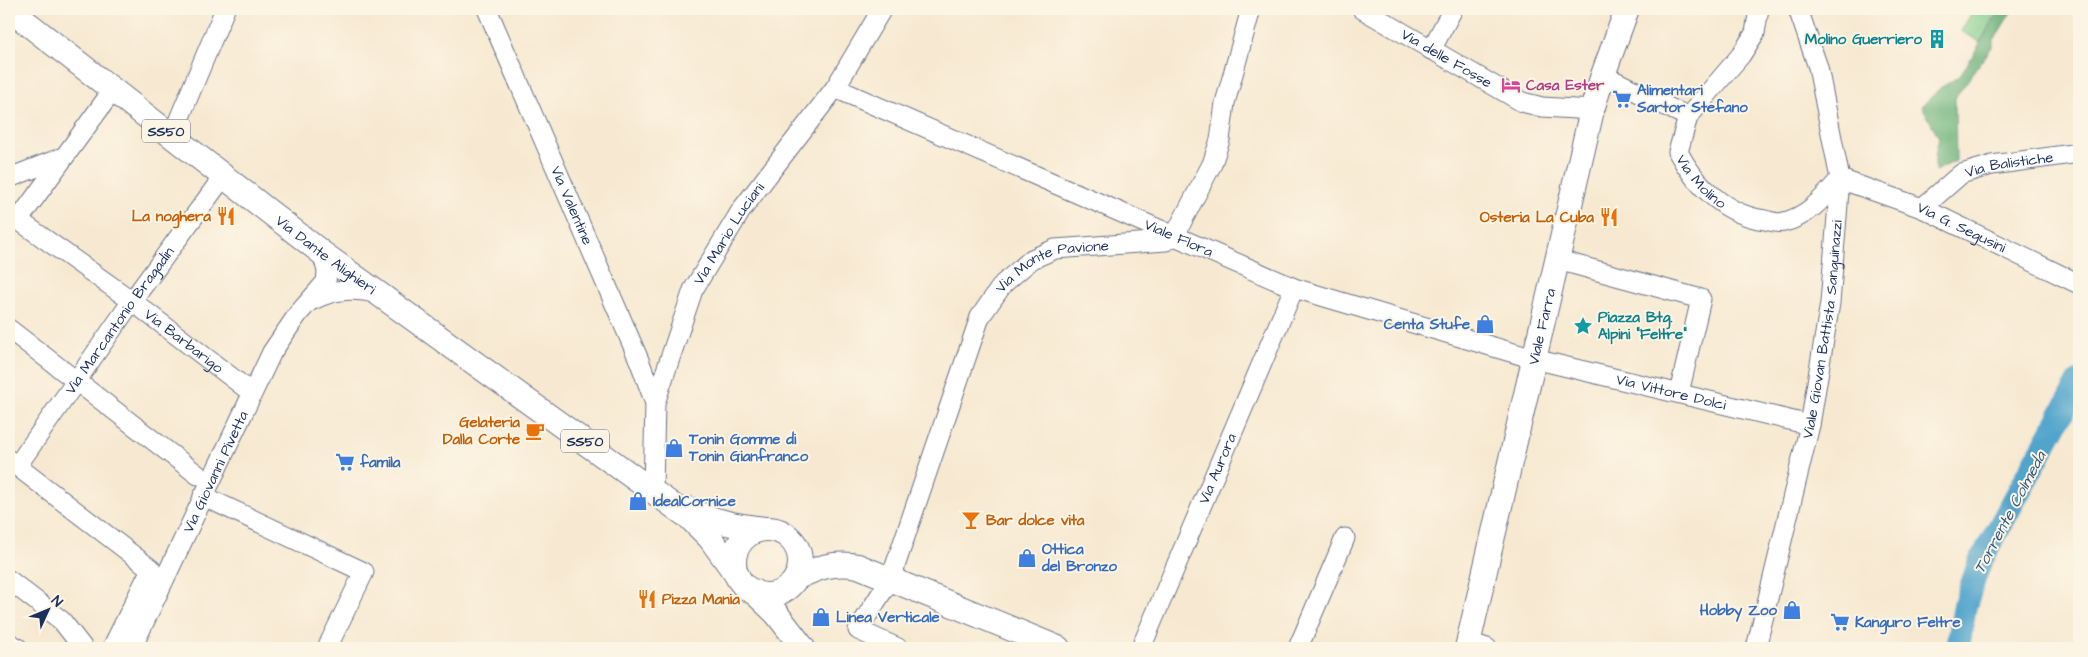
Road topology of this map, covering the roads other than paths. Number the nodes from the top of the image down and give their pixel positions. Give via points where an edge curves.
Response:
1 (9, 9) edge
2 (224, 9) edge
3 (487, 9) edge
4 (882, 9) edge
5 (1251, 9) edge
6 (1362, 9) edge
7 (1627, 9) edge
8 (1759, 9) edge
9 (1798, 9) edge
10 (1448, 10) edge
11 (1431, 50) junction
12 (1603, 75) junction
13 (835, 88) junction
14 (113, 90) junction
15 (1592, 110) junction
16 (1688, 117) junction
17 (172, 136) junction
18 (2079, 153) edge
19 (63, 157) junction
20 (223, 176) junction
21 (9, 178) edge
22 (1840, 179) junction
23 (1922, 208) junction
24 (1175, 235) junction
25 (322, 254) junction
26 (1558, 260) junction
27 (2079, 284) edge
28 (323, 287) junction
29 (1294, 288) junction
30 (372, 289) junction
31 (132, 301) junction
32 (309, 302) junction
33 (9, 329) edge
34 (1534, 359) junction
35 (77, 382) junction
36 (252, 393) junction
37 (1679, 393) junction
38 (655, 403) junction
39 (1810, 425) junction
40 (13, 463) edge
41 (198, 475) dead end
42 (653, 490) junction
43 (203, 496) junction
44 (784, 536) junction
45 (1345, 538) dead end
46 (881, 574) junction
47 (9, 580) edge
48 (794, 581) junction
49 (745, 584) junction
50 (798, 641) edge
51 (9, 642) edge
52 (1474, 646) edge
53 (18, 648) edge
54 (82, 648) edge
55 (112, 648) edge
56 (132, 648) edge
57 (327, 648) edge
58 (898, 648) edge
59 (1058, 648) edge
60 (1141, 648) edge
61 (1298, 648) edge
62 (1756, 648) edge

1 - 14 main road, Via Dante Alighieri / SS50
2 - 17 street
3 - 38 street, Via Valentine
4 - 13 street, Via Mario Luciani
5 - 24 street via 1212,164
6 - 11 street, Via delle Fosse
7 - 12 main road, Viale Farra
8 - 16 street via 1755,33 1741,55
9 - 22 street, Viale Giovan Battista Sanguinazzi via 1818,67
10 - 11 street
11 - 15 street, Via delle Fosse via 1522,102 1542,107
12 - 15 main road, Viale Farra
12 - 16 street
13 - 24 street, Viale Flora
13 - 38 street, Via Mario Luciani via 742,209 693,290
14 - 17 main road, Via Dante Alighieri / SS50
14 - 19 street
15 - 26 main road, Viale Farra
16 - 22 street, Via Molino via 1678,152 1684,164 1699,184 1723,205 1750,218 1783,223 1815,207
17 - 20 main road, Via Dante Alighieri / SS50
18 - 23 street, Via Balistiche via 2019,160 1961,174
19 - 21 street
19 - 31 street, Via Barbarigo via 20,218 21,222
20 - 25 main road, Via Dante Alighieri / SS50
20 - 31 street, Via Marcantonio Bragadin
22 - 23 street, Via G. Segusini
22 - 39 street, Viale Giovan Battista Sanguinazzi via 1830,303
23 - 27 street, Via G. Segusini
24 - 29 street, Viale Flora
24 - 46 street, Via Monte Pavione via 1166,241 1055,249 1032,259 1003,284 980,317
25 - 28 street via 327,270
25 - 30 main road, Via Dante Alighieri / SS50
26 - 34 main road, Viale Farra
26 - 37 street via 1701,300
28 - 30 street via 347,279
28 - 32 street, Via Giovanni Pivetta
29 - 34 street, Viale Flora
29 - 60 street, Via Aurora
30 - 32 street, Via Giovanni Pivetta via 339,290
30 - 42 main road, Via Dante Alighieri / SS50
31 - 35 street, Via Marcantonio Bragadin
31 - 36 street, Via Barbarigo
32 - 36 street, Via Giovanni Pivetta via 280,338
33 - 35 street
34 - 37 street, Via Vittore Dolci
34 - 52 main road, Viale Farra
35 - 40 street, Via Marcantonio Bragadin
35 - 41 street
36 - 43 street, Via Giovanni Pivetta
37 - 39 street, Via Vittore Dolci
38 - 42 street, Via Mario Luciani
39 - 62 street, Viale Giovan Battista Sanguinazzi
40 - 55 street via 151,569
42 - 44 main road, Via Dante Alighieri via 712,519
42 - 49 main road, Via Dante Alighieri via 701,527
43 - 56 street, Via Giovanni Pivetta
43 - 57 street via 364,572
44 - 46 main road, Via Dante Alighieri via 813,551 849,559
44 - 48 main road via 798,552 800,563
44 - 49 main road via 763,529 744,538 738,547 735,567
45 - 61 street
46 - 48 main road via 853,565 835,564 821,566
46 - 58 street, Via Monte Pavione via 858,630
46 - 59 main road
47 - 54 street via 62,621
48 - 49 main road via 783,591 762,595
48 - 50 main road via 786,612
49 - 50 main road, Via Dante Alighieri via 776,613
51 - 53 street

